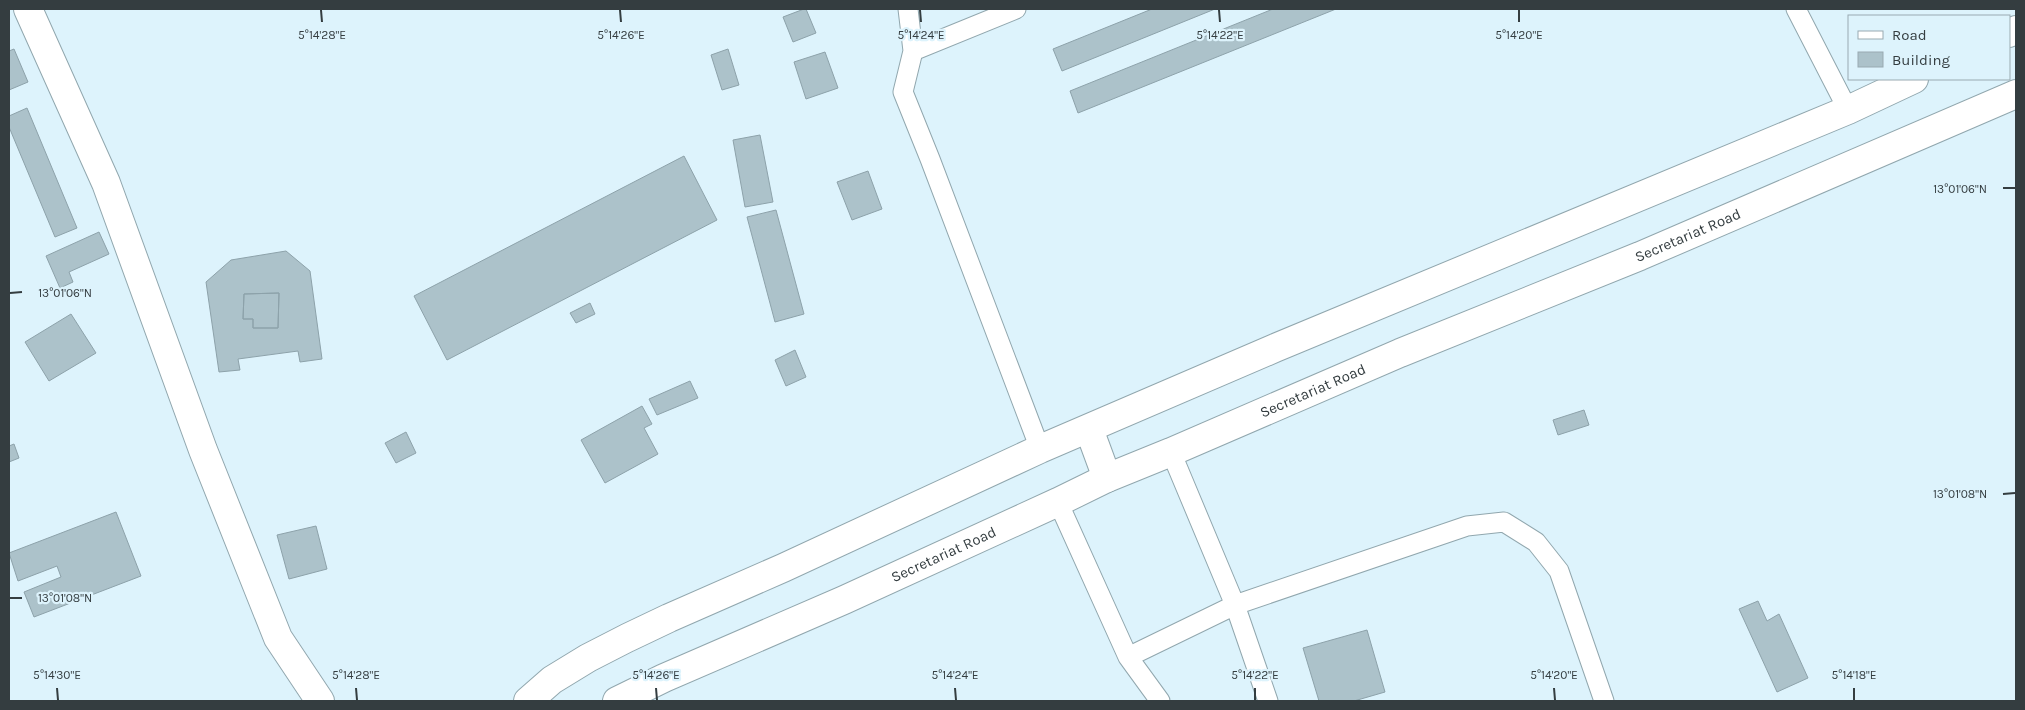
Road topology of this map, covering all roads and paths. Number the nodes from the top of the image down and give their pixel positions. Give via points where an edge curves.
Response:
1 (28, 9) edge
2 (908, 9) edge
3 (1016, 9) edge
4 (1796, 9) edge
5 (913, 51) junction
6 (1912, 80) edge
7 (2016, 94) edge
8 (1848, 110) junction
9 (1089, 429) junction
10 (1040, 449) junction
11 (1171, 452) junction
12 (1107, 478) junction
13 (1058, 502) junction
14 (1235, 605) junction
15 (1128, 657) junction
16 (320, 701) edge
17 (528, 701) edge
18 (617, 701) edge
19 (1160, 701) edge
20 (1268, 701) edge
21 (1604, 701) edge

1 - 16 street via 106,183 203,450 278,638
2 - 5 lane
3 - 5 lane
4 - 8 lane
5 - 10 lane via 903,92
6 - 8 street
7 - 11 street, Secretariat Road
8 - 9 street via 1275,348
9 - 10 street
9 - 12 street
10 - 17 street via 627,638 552,680
11 - 12 street, Secretariat Road
11 - 14 lane
12 - 13 street, Secretariat Road
13 - 15 lane
13 - 18 street, Secretariat Road
14 - 15 lane
14 - 20 lane
14 - 21 lane via 1466,526 1504,522 1536,542 1560,572
15 - 19 lane

